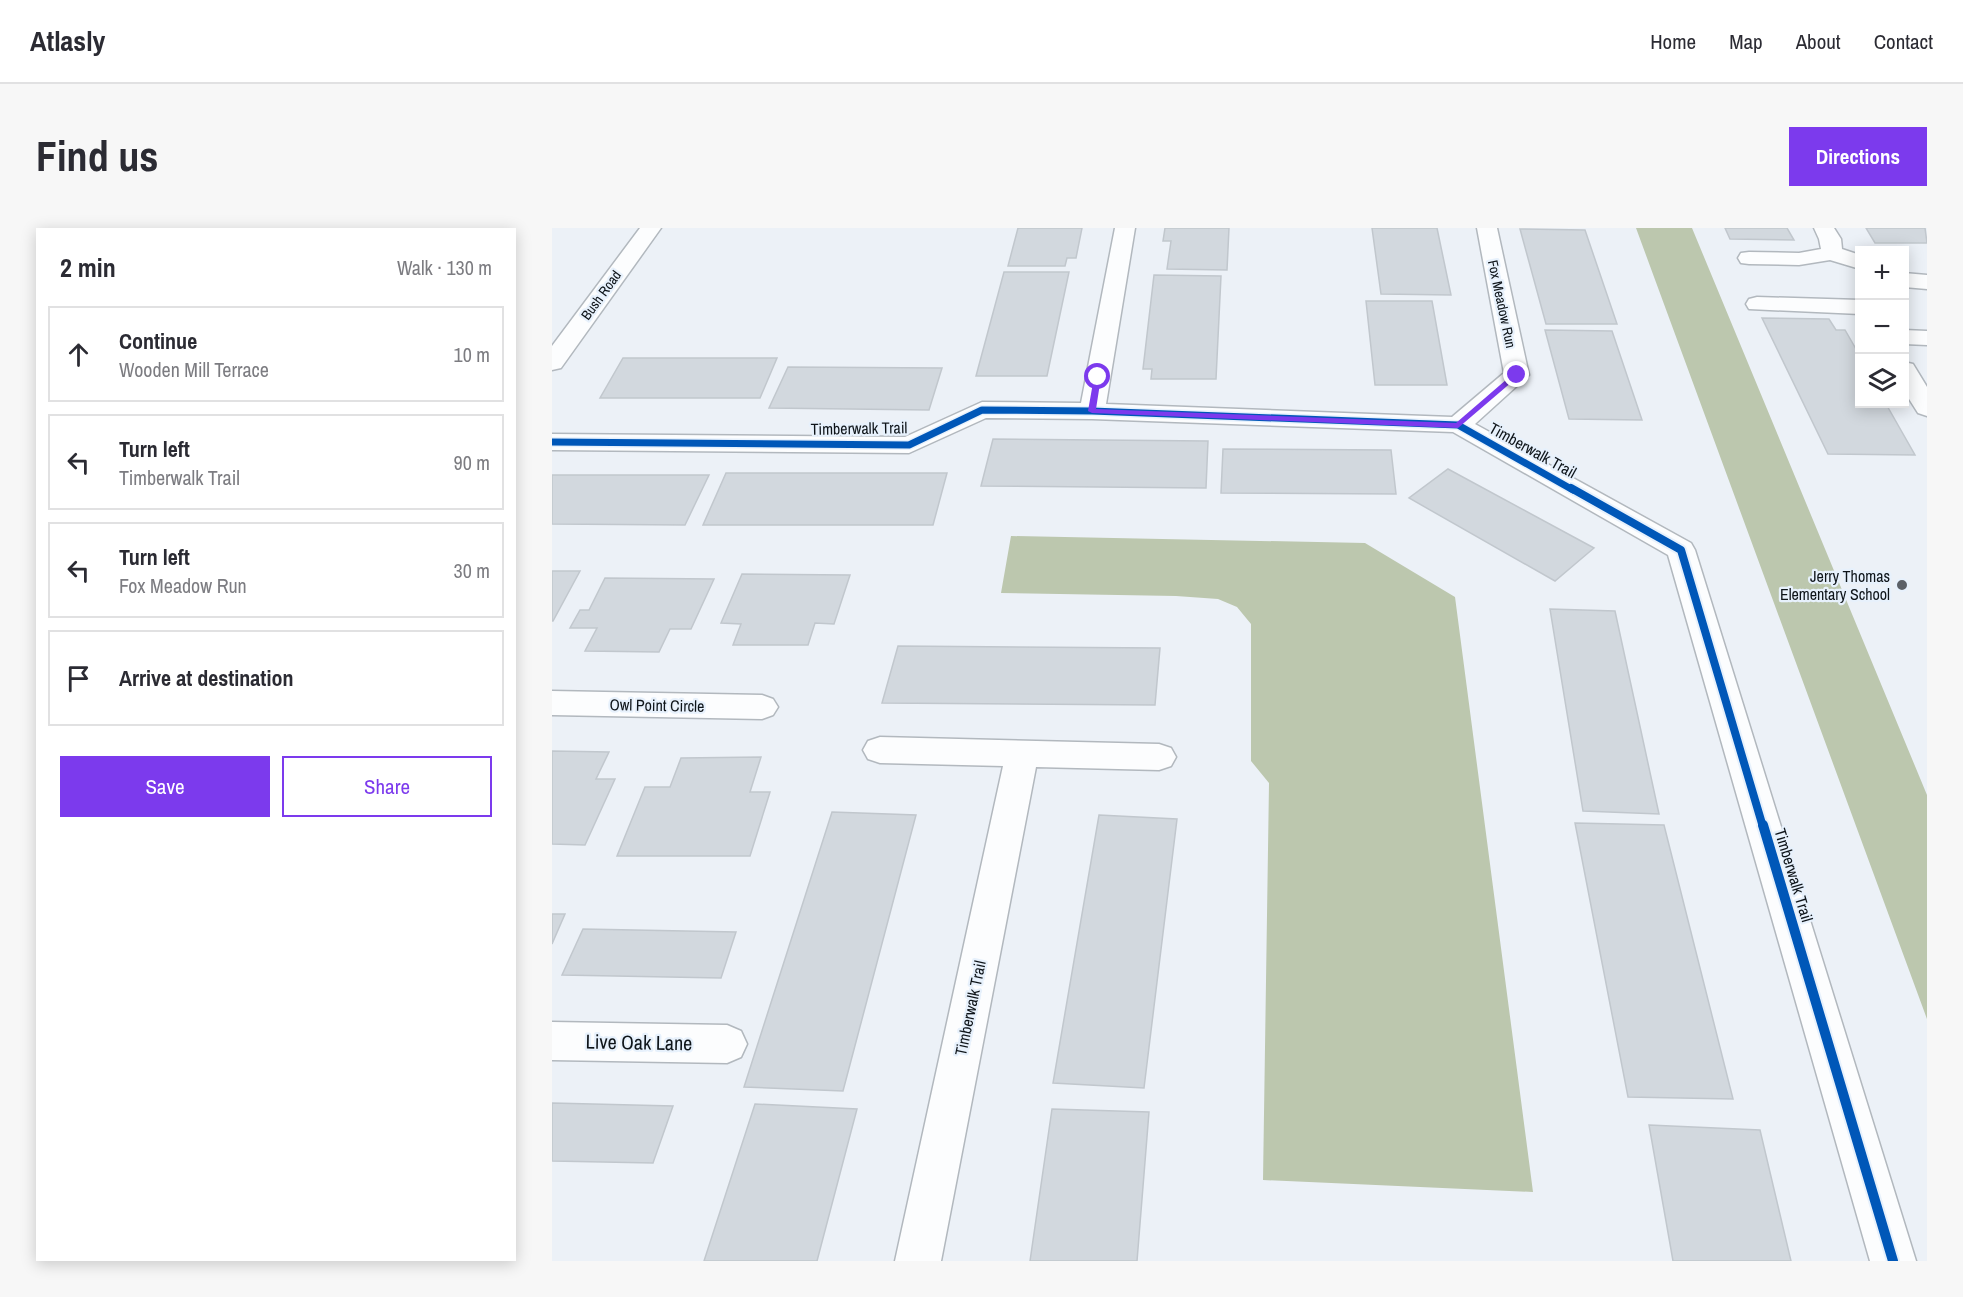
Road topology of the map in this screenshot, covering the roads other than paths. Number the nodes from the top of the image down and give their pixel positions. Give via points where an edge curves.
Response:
1 (651, 228) edge
2 (1125, 228) edge
3 (1487, 228) edge
4 (1824, 228) edge
5 (1832, 253) junction
6 (1749, 258) dead end
7 (1855, 261) edge
8 (1757, 304) dead end
9 (1855, 307) edge
10 (1909, 337) edge
11 (1927, 338) edge
12 (552, 363) edge
13 (1909, 376) edge
14 (1927, 408) edge
15 (1092, 411) junction
16 (1458, 425) junction
17 (552, 442) edge
18 (552, 703) edge
19 (762, 707) dead end
20 (880, 750) dead end
21 (1022, 755) junction
22 (1159, 757) dead end
23 (552, 1041) edge
24 (727, 1044) dead end
25 (918, 1261) edge
26 (1893, 1261) edge

1 - 12 street, Bush Road
2 - 15 street
3 - 16 street, Fox Meadow Run via 1517,375
4 - 5 street
5 - 6 street via 1799,259
5 - 7 street
8 - 9 street
10 - 11 street
13 - 14 street
15 - 16 street, Timberwalk Trail
15 - 17 street, Timberwalk Trail via 982,410 909,445
16 - 26 street, Timberwalk Trail via 1681,550
18 - 19 street, Owl Point Circle
20 - 21 street
21 - 22 street
21 - 25 street, Timberwalk Trail
23 - 24 street, Live Oak Lane

